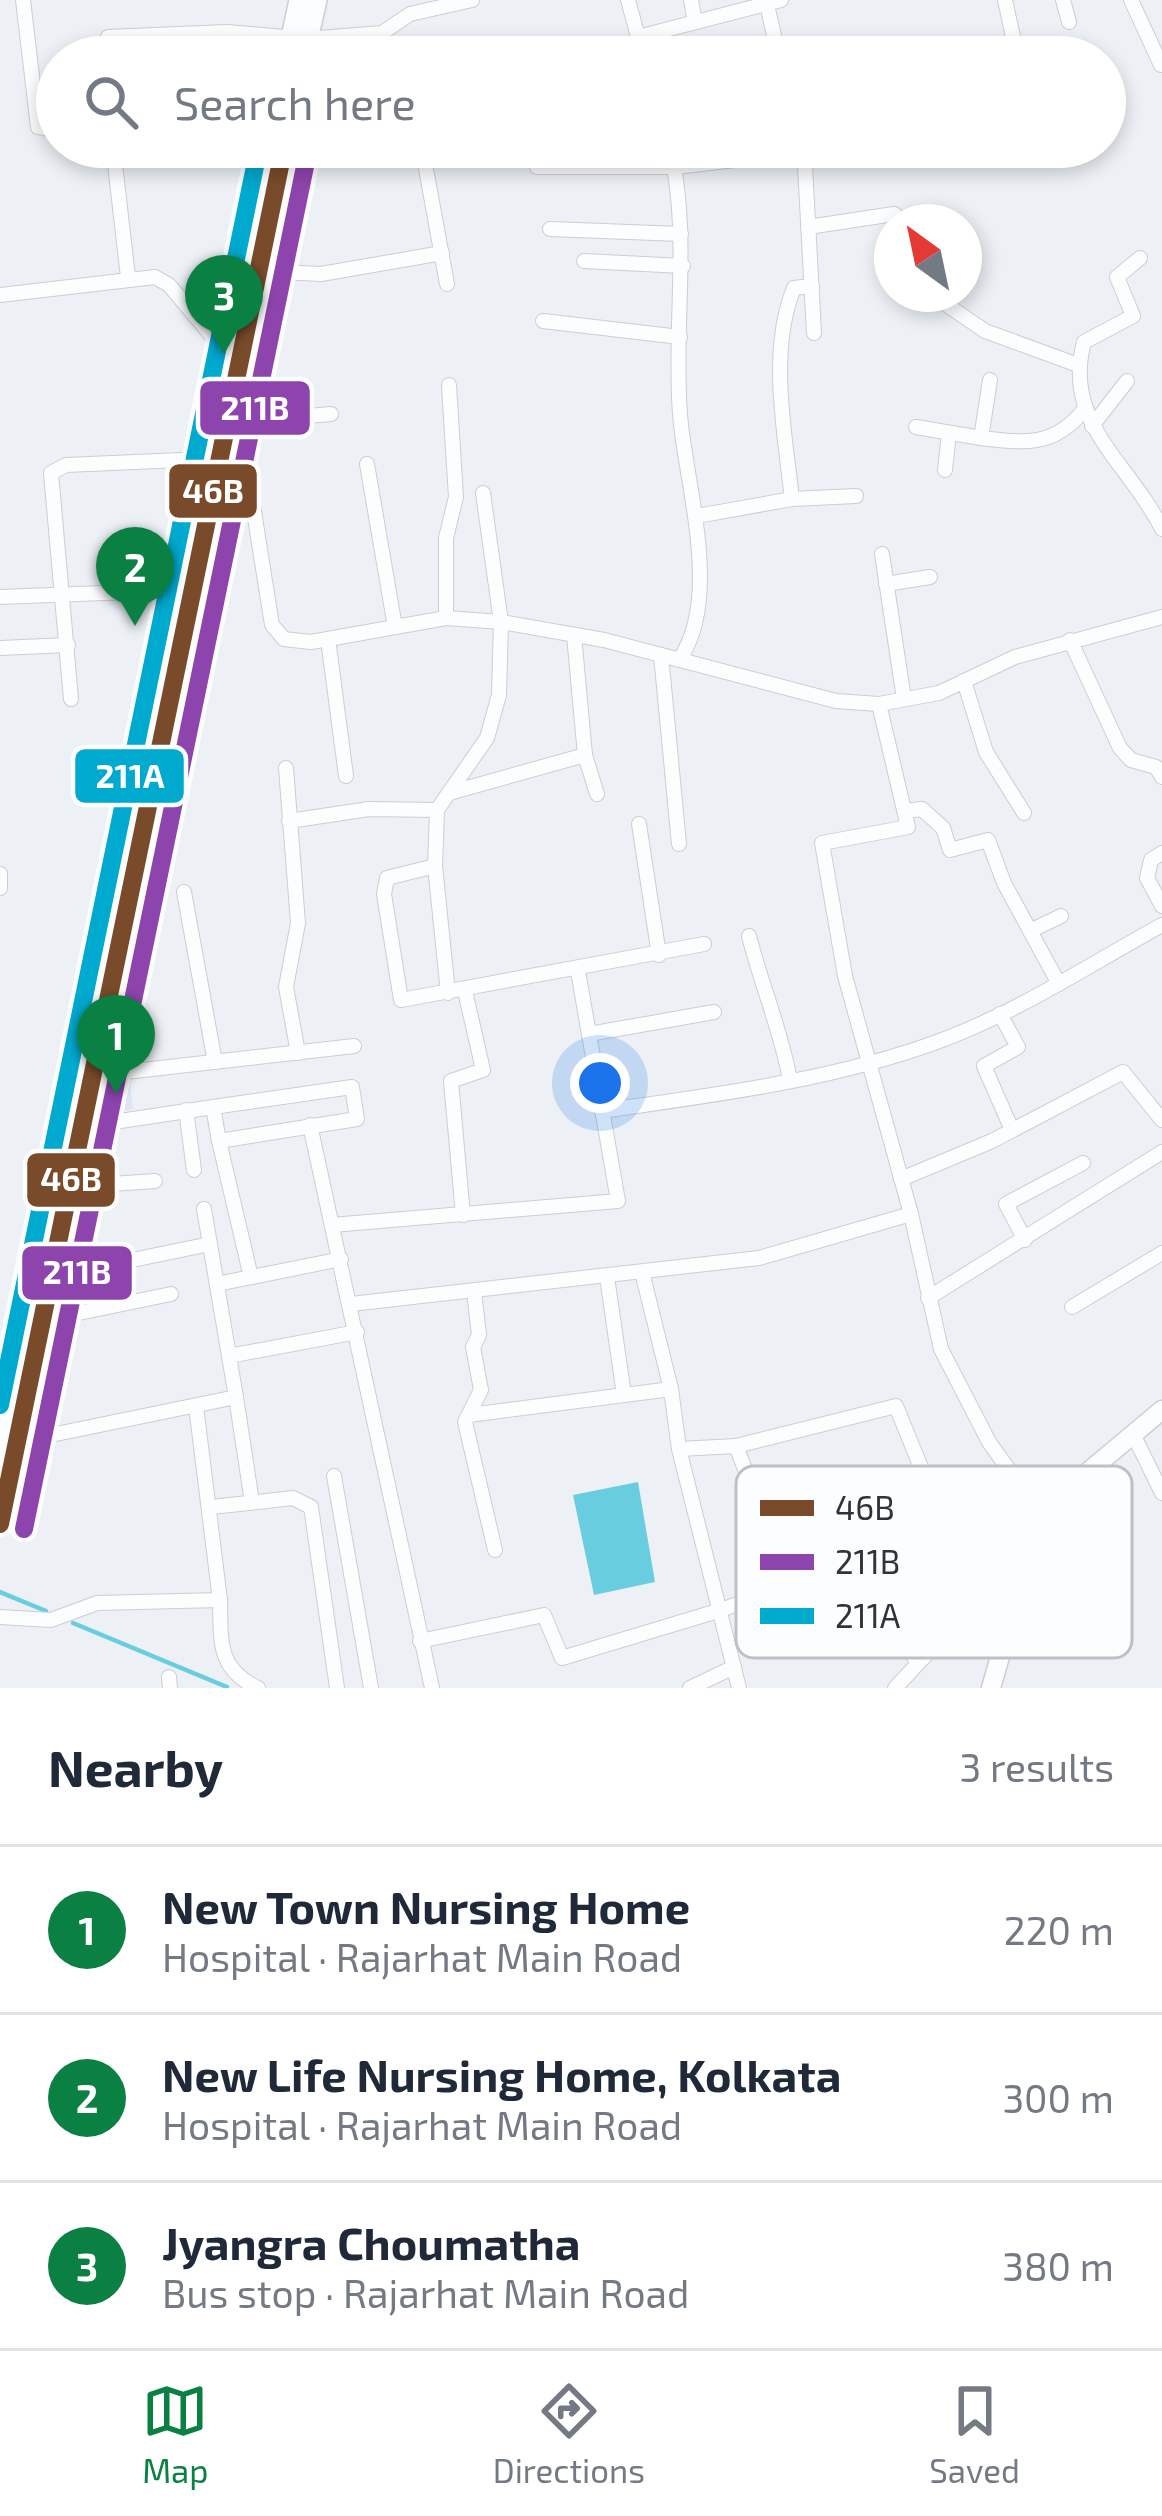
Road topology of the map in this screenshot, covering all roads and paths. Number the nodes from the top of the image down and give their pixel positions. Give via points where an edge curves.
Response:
1 (23, 0) edge
2 (300, 0) edge
3 (316, 0) edge
4 (472, 0) edge
5 (628, 0) edge
6 (691, 0) edge
7 (1005, 0) edge
8 (1063, 0) edge
9 (1131, 0) edge
10 (774, 2) edge
11 (695, 22) junction
12 (1069, 22) dead end
13 (132, 36) edge
14 (246, 36) edge
15 (298, 36) edge
16 (302, 36) edge
17 (364, 36) edge
18 (638, 36) edge
19 (642, 36) edge
20 (776, 36) edge
21 (1013, 36) edge
22 (1161, 65) edge
23 (36, 111) edge
24 (115, 168) edge
25 (264, 168) edge
26 (280, 168) edge
27 (426, 168) edge
28 (675, 168) edge
29 (805, 168) edge
30 (874, 215) edge
31 (808, 226) junction
32 (550, 229) dead end
33 (681, 234) junction
34 (442, 254) junction
35 (1140, 258) dead end
36 (584, 261) dead end
37 (683, 266) junction
38 (259, 271) junction
39 (128, 277) junction
40 (447, 284) dead end
41 (812, 286) junction
42 (0, 295) edge
43 (957, 312) edge
44 (543, 321) dead end
45 (814, 333) dead end
46 (680, 337) junction
47 (232, 356) junction
48 (1078, 364) junction
49 (990, 380) dead end
50 (1127, 381) dead end
51 (449, 385) dead end
52 (226, 389) junction
53 (1082, 411) junction
54 (331, 414) dead end
55 (240, 422) junction
56 (1093, 426) junction
57 (916, 427) dead end
58 (949, 433) junction
59 (981, 438) junction
60 (204, 459) junction
61 (367, 464) dead end
62 (945, 470) dead end
63 (483, 493) dead end
64 (856, 496) dead end
65 (792, 500) junction
66 (697, 516) junction
67 (1162, 530) edge
68 (882, 554) dead end
69 (930, 577) dead end
70 (886, 584) junction
71 (65, 594) junction
72 (0, 597) edge
73 (176, 598) junction
74 (1162, 617) edge
75 (446, 618) junction
76 (501, 622) junction
77 (395, 627) junction
78 (574, 635) junction
79 (328, 639) junction
80 (1070, 640) junction
81 (68, 645) junction
82 (0, 648) edge
83 (661, 655) junction
84 (679, 660) junction
85 (964, 681) junction
86 (71, 699) dead end
87 (904, 699) junction
88 (879, 704) junction
89 (585, 755) junction
90 (286, 768) dead end
91 (346, 776) dead end
92 (1162, 777) edge
93 (449, 793) junction
94 (597, 794) dead end
95 (436, 810) junction
96 (905, 811) junction
97 (1024, 813) dead end
98 (289, 820) junction
99 (639, 824) dead end
100 (679, 844) dead end
101 (1162, 853) edge
102 (435, 866) junction
103 (0, 874) edge
104 (0, 888) edge
105 (184, 892) dead end
106 (1162, 906) edge
107 (1061, 916) dead end
108 (1162, 925) edge
109 (1030, 931) junction
110 (749, 936) dead end
111 (704, 944) dead end
112 (659, 955) junction
113 (578, 971) junction
114 (1059, 984) junction
115 (465, 991) junction
116 (448, 993) junction
117 (714, 1012) dead end
118 (1000, 1014) junction
119 (589, 1034) junction
120 (354, 1046) dead end
121 (298, 1053) junction
122 (214, 1062) junction
123 (869, 1062) junction
124 (82, 1076) junction
125 (790, 1080) junction
126 (213, 1107) junction
127 (186, 1111) junction
128 (602, 1111) junction
129 (1162, 1120) edge
130 (310, 1125) junction
131 (80, 1127) junction
132 (1012, 1130) junction
133 (219, 1141) junction
134 (1162, 1152) edge
135 (1083, 1163) dead end
136 (194, 1170) dead end
137 (902, 1179) junction
138 (155, 1181) dead end
139 (68, 1186) junction
140 (204, 1209) dead end
141 (911, 1214) junction
142 (463, 1215) junction
143 (332, 1225) junction
144 (1025, 1240) junction
145 (210, 1244) junction
146 (1162, 1253) edge
147 (340, 1259) junction
148 (642, 1272) junction
149 (251, 1276) junction
150 (50, 1277) junction
151 (607, 1277) junction
152 (217, 1284) junction
153 (474, 1292) junction
154 (171, 1294) dead end
155 (928, 1298) junction
156 (351, 1304) junction
157 (1072, 1307) dead end
158 (40, 1322) junction
159 (357, 1332) junction
160 (229, 1356) junction
161 (671, 1389) junction
162 (624, 1395) junction
163 (236, 1397) junction
164 (196, 1406) junction
165 (1162, 1410) edge
166 (469, 1415) junction
167 (1133, 1434) junction
168 (9, 1446) edge
169 (736, 1446) junction
170 (679, 1449) junction
171 (744, 1466) edge
172 (920, 1466) edge
173 (1005, 1466) edge
174 (1100, 1466) edge
175 (334, 1476) dead end
176 (1162, 1493) edge
177 (252, 1502) junction
178 (212, 1508) junction
179 (0, 1524) edge
180 (495, 1550) dead end
181 (220, 1600) junction
182 (736, 1605) edge
183 (721, 1610) junction
184 (0, 1617) edge
185 (420, 1642) junction
186 (915, 1658) edge
187 (922, 1658) edge
188 (1000, 1658) edge
189 (917, 1662) junction
190 (734, 1667) junction
191 (238, 1683) edge
192 (258, 1688) edge
193 (337, 1688) edge
194 (371, 1688) edge
195 (432, 1688) edge
196 (690, 1688) edge
197 (739, 1688) edge
198 (895, 1688) edge
199 (991, 1688) edge

1 - 23 street
2 - 15 main road
3 - 16 main road
4 - 17 street via 410,14
5 - 18 street
6 - 11 street
7 - 21 street
8 - 12 street
9 - 22 street
10 - 11 street
10 - 20 street
11 - 19 street
13 - 14 street
24 - 39 street
25 - 47 main road
26 - 38 main road
27 - 34 street
28 - 33 street
29 - 31 street
30 - 31 street
31 - 41 street
32 - 33 street
33 - 37 street
34 - 38 street via 321,274
34 - 40 street
35 - 48 street via 1117,277 1132,316 1089,336
36 - 37 street
37 - 46 street
38 - 47 main road
39 - 42 street
39 - 47 street via 169,285
41 - 45 street
41 - 65 street via 791,293 784,341
43 - 48 street via 985,331
44 - 46 street
46 - 66 street via 680,414
47 - 52 main road
48 - 53 street
49 - 59 street
50 - 56 street
51 - 75 street via 456,497 446,538
52 - 55 street
52 - 60 main road
52 - 124 main road
53 - 56 street
53 - 59 street via 1068,430 1042,442
54 - 55 street
55 - 79 street via 272,626 284,639
56 - 67 street
57 - 58 street
58 - 59 street
58 - 62 street
60 - 71 street via 56,468 50,480
60 - 73 main road
61 - 77 street
63 - 76 street
64 - 65 street
65 - 66 street
66 - 84 street via 696,603
68 - 70 street
69 - 70 street
70 - 87 street
71 - 72 street
71 - 73 street
71 - 81 street
73 - 124 main road
74 - 80 street
75 - 76 street
75 - 77 street
76 - 78 street
76 - 93 street via 496,719
77 - 79 street
78 - 83 street
78 - 89 street
79 - 91 street
80 - 85 street
80 - 92 street via 1120,748
81 - 82 street
81 - 86 street
83 - 84 street
83 - 100 street
84 - 88 street via 836,701
85 - 87 street
85 - 97 street via 986,752
87 - 88 street
88 - 96 street
89 - 93 street
89 - 94 street
90 - 98 street
93 - 95 street
95 - 98 street
95 - 102 street
96 - 109 street via 922,809 944,828 950,850 988,840
96 - 123 street via 908,827 822,844
98 - 121 street via 298,923 286,987
99 - 112 street
101 - 106 street via 1151,860 1148,878
102 - 116 street
102 - 116 street via 387,878 384,894 401,1000
103 - 104 street
105 - 122 street
107 - 109 street
108 - 114 street
109 - 114 street
110 - 125 street
111 - 112 street
112 - 113 street
113 - 115 street
113 - 119 street
114 - 118 street
115 - 116 street
115 - 142 street via 483,1070 451,1081
117 - 119 street
118 - 123 street
118 - 132 street via 1018,1047 985,1066
119 - 128 street
120 - 121 street
121 - 122 street
122 - 124 street
123 - 125 street
123 - 137 street
124 - 131 main road
124 - 168 main road
125 - 128 street
126 - 127 street
126 - 130 street via 352,1087 357,1119
126 - 133 street
127 - 131 street
127 - 136 street
128 - 142 street via 618,1201
129 - 132 street via 1123,1072
130 - 133 street
130 - 143 street
131 - 139 main road
132 - 137 street
133 - 149 street
134 - 144 street
135 - 144 street via 1006,1204
137 - 141 street
138 - 139 street
139 - 150 main road
140 - 145 street
141 - 148 street via 759,1258
141 - 155 street
142 - 143 street
143 - 147 street
144 - 155 street
145 - 150 street
145 - 152 street
146 - 157 street
147 - 149 street
147 - 156 street
148 - 151 street
148 - 161 street
149 - 152 street
150 - 158 main road
151 - 153 street
151 - 162 street
152 - 160 street
153 - 156 street
153 - 166 street via 481,1390
154 - 158 street
155 - 173 street via 940,1349
156 - 159 street
158 - 168 main road
159 - 160 street
159 - 185 street
160 - 163 street
161 - 162 street
161 - 170 street
162 - 166 street
163 - 164 street
163 - 177 street
164 - 168 street
164 - 178 street
165 - 167 street
166 - 180 street
167 - 174 street
167 - 176 street
168 - 179 main road
169 - 170 street
169 - 171 street
169 - 172 street via 896,1406
170 - 183 street
175 - 194 street
177 - 178 street
177 - 193 street via 293,1498 311,1507
178 - 181 street
181 - 184 street via 97,1603 51,1620
181 - 191 street via 220,1655
182 - 183 street
183 - 185 street via 562,1658 544,1615
183 - 190 street
185 - 195 street
186 - 189 street
187 - 189 street
188 - 199 street
189 - 198 street
190 - 196 street
190 - 197 street
191 - 192 street

